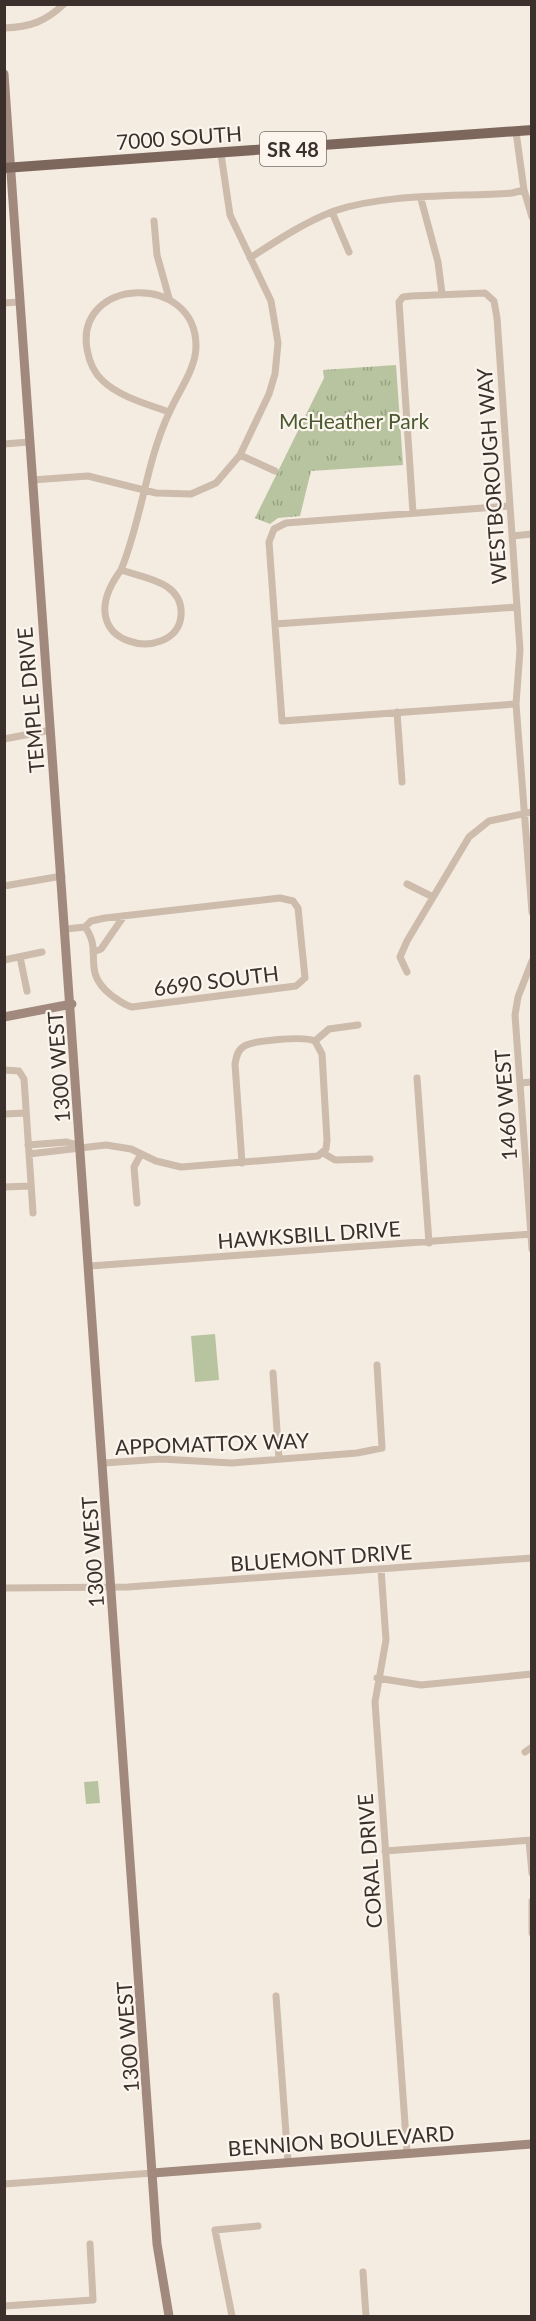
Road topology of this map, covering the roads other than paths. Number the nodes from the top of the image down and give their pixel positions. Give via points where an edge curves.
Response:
1 (64, 4) edge
2 (4, 28) edge
3 (4, 74) edge
4 (531, 130) edge
5 (516, 132) junction
6 (222, 154) junction
7 (6, 170) edge
8 (524, 190) junction
9 (421, 199) junction
10 (332, 212) junction
11 (531, 217) edge
12 (154, 221) dead end
13 (349, 252) dead end
14 (250, 258) junction
15 (442, 294) junction
16 (169, 298) junction
17 (19, 302) junction
18 (4, 303) edge
19 (169, 412) junction
20 (29, 442) junction
21 (4, 444) edge
22 (240, 455) junction
23 (275, 471) dead end
24 (32, 480) junction
25 (145, 491) junction
26 (509, 506) junction
27 (413, 513) junction
28 (531, 534) edge
29 (512, 536) junction
30 (121, 570) junction
31 (517, 607) junction
32 (275, 624) junction
33 (516, 704) junction
34 (397, 712) junction
35 (51, 730) junction
36 (4, 739) edge
37 (402, 782) dead end
38 (56, 784) joint
39 (528, 813) edge
40 (62, 876) junction
41 (407, 884) dead end
42 (4, 886) edge
43 (433, 897) junction
44 (531, 912) edge
45 (124, 916) junction
46 (85, 927) junction
47 (66, 929) junction
48 (42, 952) dead end
49 (93, 952) junction
50 (20, 957) junction
51 (4, 960) edge
52 (531, 961) edge
53 (407, 972) dead end
54 (27, 991) dead end
55 (72, 1004) junction
56 (4, 1017) edge
57 (358, 1026) dead end
58 (315, 1041) junction
59 (4, 1070) edge
60 (417, 1078) dead end
61 (531, 1082) edge
62 (520, 1083) junction
63 (26, 1113) junction
64 (4, 1114) edge
65 (28, 1145) junction
66 (81, 1146) junction
67 (323, 1153) junction
68 (29, 1154) junction
69 (141, 1154) junction
70 (369, 1159) dead end
71 (242, 1163) junction
72 (30, 1186) junction
73 (4, 1187) edge
74 (137, 1203) dead end
75 (33, 1213) dead end
76 (531, 1234) edge
77 (429, 1242) junction
78 (531, 1249) edge
79 (90, 1266) junction
80 (377, 1365) dead end
81 (273, 1373) dead end
82 (279, 1459) junction
83 (104, 1462) junction
84 (531, 1558) edge
85 (381, 1569) junction
86 (113, 1586) junction
87 (4, 1588) edge
88 (531, 1674) edge
89 (377, 1678) junction
90 (530, 1841) edge
91 (385, 1851) junction
92 (531, 1874) edge
93 (531, 1901) edge
94 (531, 1933) edge
95 (276, 1996) dead end
96 (531, 2144) edge
97 (407, 2152) junction
98 (288, 2161) junction
99 (153, 2173) junction
100 (4, 2184) edge
101 (258, 2226) dead end
102 (90, 2244) dead end
103 (363, 2272) dead end
104 (4, 2306) edge
105 (169, 2316) edge
106 (232, 2316) edge
107 (366, 2316) edge

1 - 2 street via 34,25
3 - 7 street, TEMPLE DRIVE
4 - 5 main road, 7000 SOUTH / SR 48
5 - 6 main road, 7000 SOUTH / SR 48
5 - 8 street
6 - 7 main road, 7000 SOUTH / SR 48
6 - 14 street via 230,215
7 - 17 street, TEMPLE DRIVE
8 - 9 street
8 - 11 street
9 - 10 street via 369,203
9 - 15 street via 438,262
10 - 13 street
10 - 14 street
12 - 16 street via 157,255
14 - 22 street via 273,308 278,355 269,394
15 - 26 street, WESTBOROUGH WAY via 478,291 489,295 496,305
15 - 27 street, WESTBOROUGH WAY via 403,297 399,309
16 - 19 street via 189,317 196,346 190,370
16 - 19 street via 138,293 112,298 97,308 88,323 86,341 89,361 102,381 131,398
17 - 18 street
17 - 20 street, TEMPLE DRIVE
19 - 25 street
20 - 21 street
20 - 24 street, TEMPLE DRIVE
22 - 23 street
22 - 25 street via 224,477 204,490 175,495
24 - 25 street via 88,476
24 - 35 street, TEMPLE DRIVE
25 - 30 street
26 - 27 street
26 - 29 street, WESTBOROUGH WAY
27 - 32 street via 279,525 271,534
28 - 29 street
29 - 31 street, WESTBOROUGH WAY
30 - 30 street via 105,608 107,622 115,634 138,644 174,634 182,610 170,587
31 - 32 street
31 - 33 street, WESTBOROUGH WAY via 520,661
32 - 34 street via 282,721
33 - 34 street
33 - 39 street
34 - 37 street
35 - 36 street
35 - 38 street, TEMPLE DRIVE
38 - 40 street, 1300 WEST
39 - 43 street via 499,817 478,828
39 - 44 street
40 - 42 street
40 - 47 street, 1300 WEST
41 - 43 street
43 - 53 street via 400,957
45 - 46 street, 6690 SOUTH via 91,921
45 - 49 street via 108,941
45 - 49 street, 6690 SOUTH via 280,898 293,902 298,908 305,978 296,986 280,989 132,1007 98,984
46 - 47 street, 6690 SOUTH
46 - 49 street, 6690 SOUTH
47 - 55 street, 1300 WEST
48 - 50 street
50 - 51 street
50 - 54 street
52 - 62 street, 1460 WEST via 515,1007
55 - 56 street
55 - 66 street, 1300 WEST
57 - 58 street via 329,1029
58 - 67 street via 322,1054 327,1140
58 - 71 street via 304,1038 266,1042 246,1045 238,1052 235,1064
59 - 63 street via 16,1070 23,1076
60 - 77 street
61 - 62 street
62 - 76 street, 1460 WEST
63 - 64 street
63 - 65 street
65 - 66 street via 67,1142
65 - 68 street
66 - 68 street
66 - 69 street via 120,1146
66 - 79 street, 1300 WEST
67 - 70 street via 336,1160
67 - 71 street via 307,1158
68 - 72 street
69 - 71 street via 181,1167
69 - 74 street via 134,1167
72 - 73 street
72 - 75 street
76 - 77 street, HAWKSBILL DRIVE
76 - 78 street, 1460 WEST
77 - 79 street, HAWKSBILL DRIVE
79 - 83 street, 1300 WEST
80 - 82 street, APPOMATTOX WAY via 382,1448
81 - 82 street
82 - 83 street, APPOMATTOX WAY via 221,1463 161,1459
83 - 86 street, 1300 WEST
84 - 85 street, BLUEMONT DRIVE
85 - 86 street, BLUEMONT DRIVE
85 - 89 street, CORAL DRIVE via 386,1640
86 - 87 street, BLUEMONT DRIVE
86 - 99 street, 1300 WEST
88 - 89 street via 421,1685
89 - 91 street, CORAL DRIVE via 375,1702
90 - 91 street
90 - 92 street
91 - 97 street, CORAL DRIVE
93 - 94 street
95 - 98 street
96 - 97 street, BENNION BOULEVARD
97 - 98 street, BENNION BOULEVARD
98 - 99 street, BENNION BOULEVARD
99 - 100 street
99 - 105 street, 1300 WEST via 160,2269
101 - 106 street via 215,2230
102 - 104 street via 93,2300
103 - 107 street

